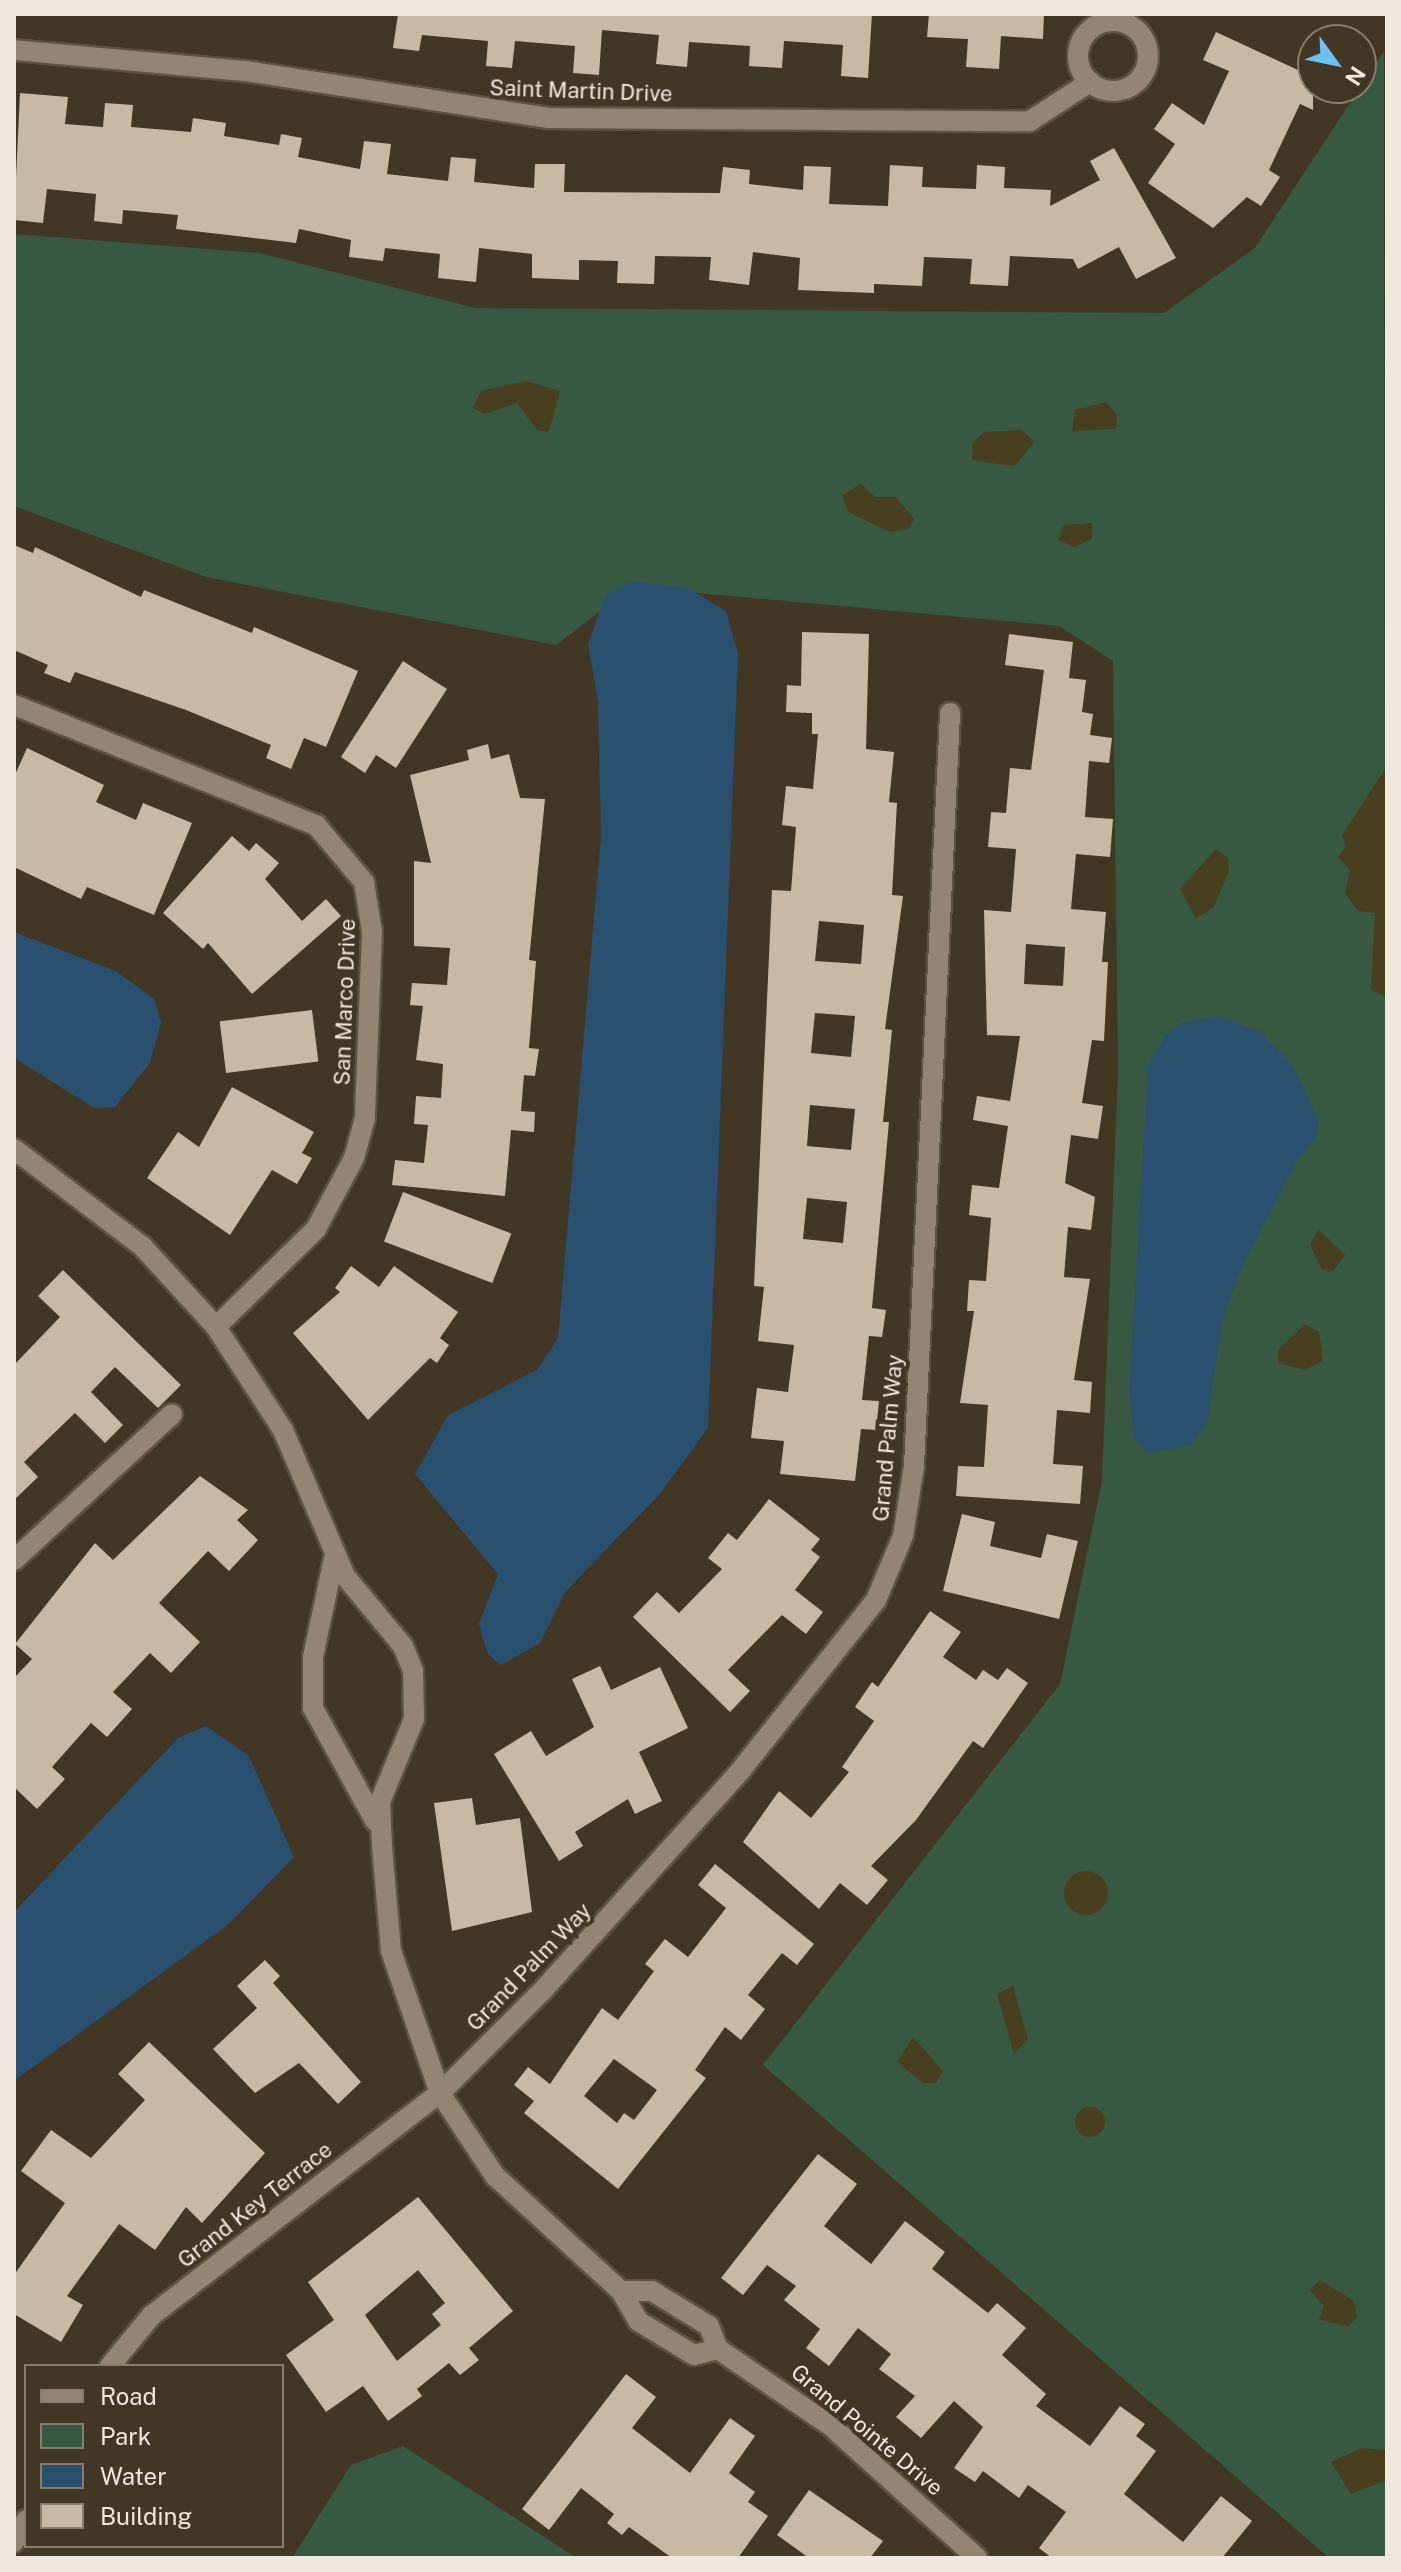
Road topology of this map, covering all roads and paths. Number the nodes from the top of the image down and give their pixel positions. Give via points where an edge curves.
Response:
1 (14, 50) edge
2 (1090, 82) dead end
3 (14, 705) edge
4 (950, 713) dead end
5 (14, 1149) edge
6 (216, 1327) junction
7 (172, 1414) dead end
8 (333, 1554) junction
9 (14, 1560) edge
10 (382, 1846) junction
11 (440, 2093) junction
12 (621, 2291) junction
13 (718, 2349) junction
14 (112, 2364) edge
15 (24, 2524) edge
16 (14, 2542) edge
17 (977, 2558) edge

1 - 2 street, Saint Martin Drive via 245,71 548,118 1030,121
3 - 6 street, San Marco Drive via 316,825 364,882 372,932 365,1118 354,1158 316,1229
4 - 11 street, Grand Palm Way via 914,1466 891,1569 856,1629 741,1770
5 - 6 street via 142,1246
6 - 8 street via 283,1430
7 - 9 street
8 - 10 street via 333,1589 313,1657 313,1708 323,1736 361,1785
8 - 10 street via 403,1646 413,1671 414,1719 380,1802
10 - 11 street via 391,1951
11 - 12 street via 495,2176
11 - 14 street, Grand Key Terrace via 151,2316
12 - 13 street, Grand Pointe Drive via 652,2291 709,2326
12 - 13 street via 638,2321 694,2355
13 - 17 street, Grand Pointe Drive via 831,2426
15 - 16 street

